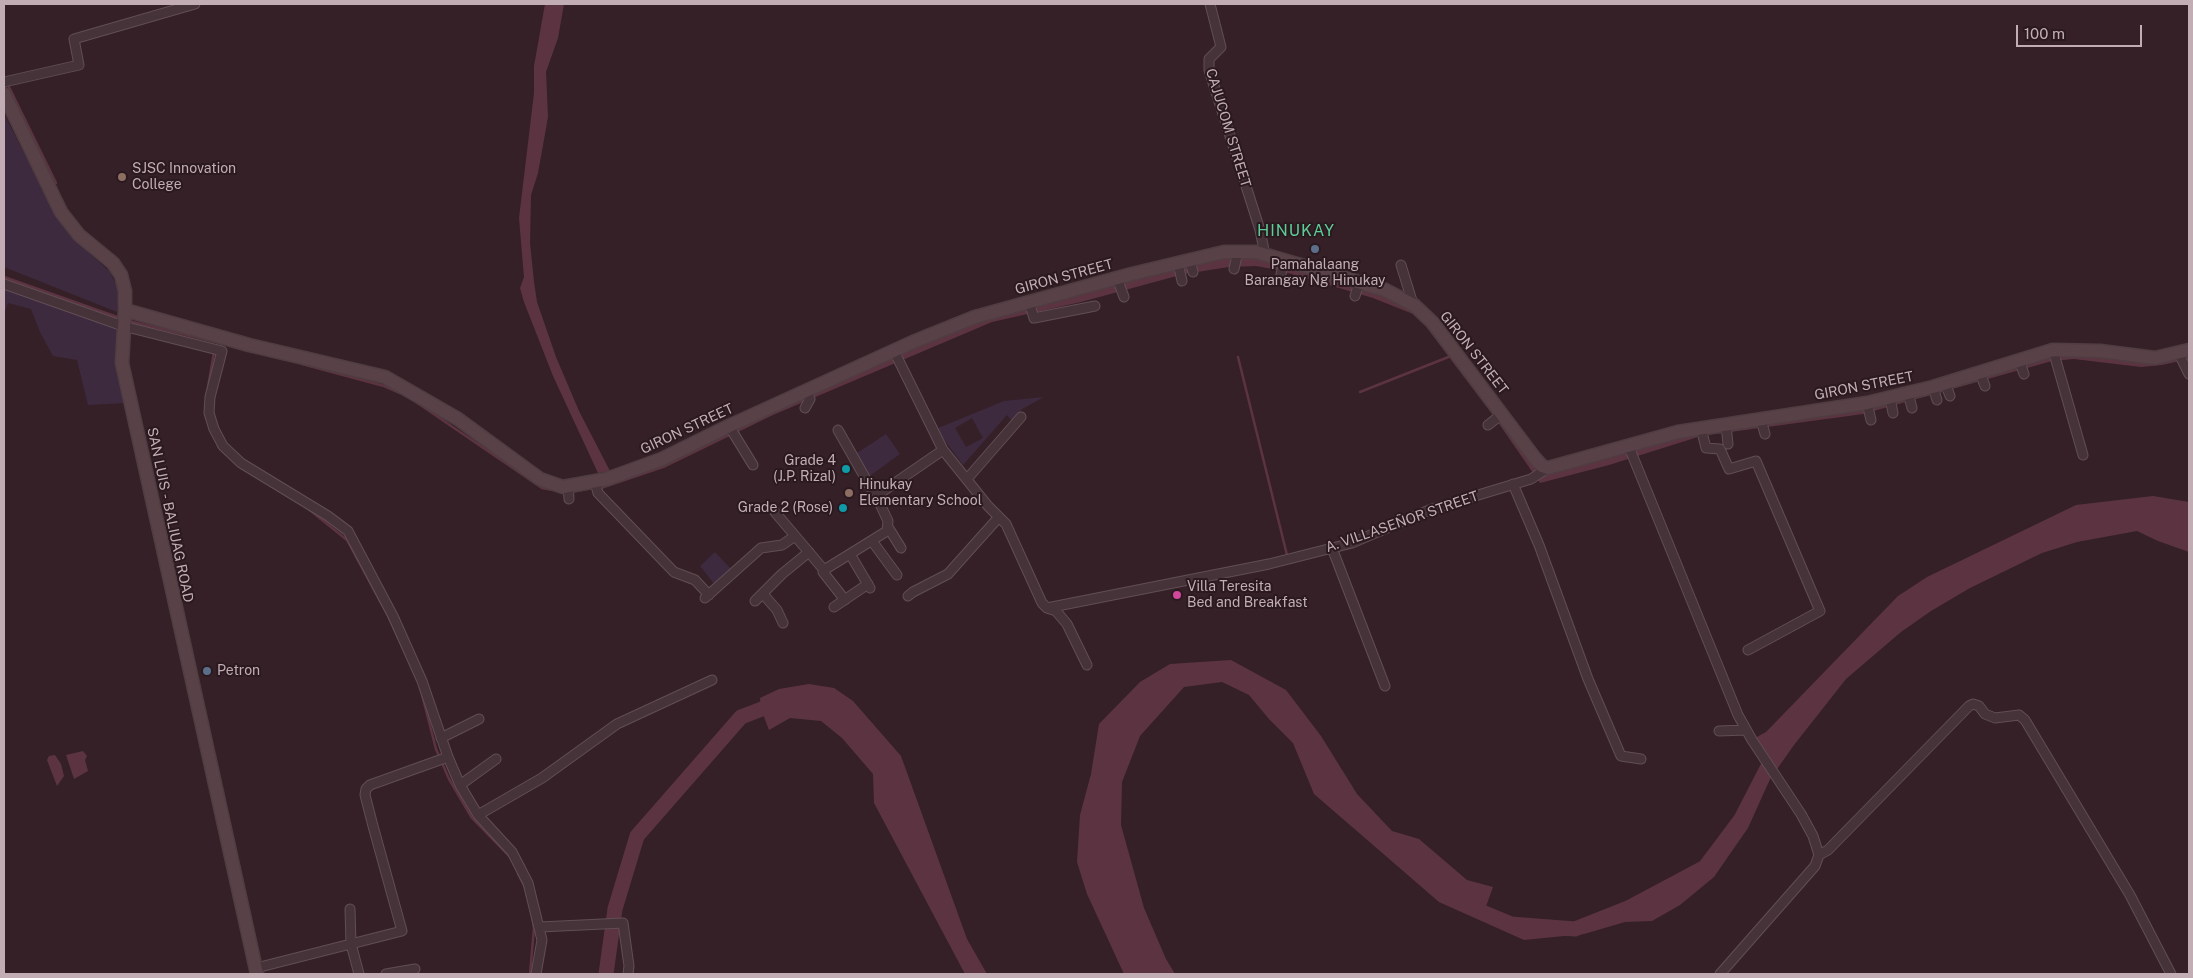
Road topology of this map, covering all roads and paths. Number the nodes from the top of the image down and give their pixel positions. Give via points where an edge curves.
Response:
1 (195, 4) edge
2 (1210, 4) edge
3 (4, 82) edge
4 (4, 94) edge
5 (1237, 253) junction
6 (1265, 255) junction
7 (1401, 265) dead end
8 (1234, 269) dead end
9 (4, 284) edge
10 (1359, 284) junction
11 (1355, 296) dead end
12 (1413, 304) junction
13 (1030, 306) junction
14 (1095, 306) dead end
15 (125, 310) junction
16 (123, 326) junction
17 (2054, 354) junction
18 (2182, 355) edge
19 (897, 356) junction
20 (2020, 362) junction
21 (1980, 374) junction
22 (2024, 374) dead end
23 (2189, 374) edge
24 (1985, 386) dead end
25 (1940, 387) junction
26 (1909, 395) junction
27 (1950, 396) dead end
28 (1890, 400) junction
29 (1937, 400) dead end
30 (1867, 405) junction
31 (1912, 408) dead end
32 (1893, 413) dead end
33 (1020, 417) dead end
34 (1871, 420) dead end
35 (1762, 421) junction
36 (1726, 427) junction
37 (838, 430) dead end
38 (731, 431) junction
39 (1702, 432) junction
40 (1765, 434) dead end
41 (1728, 444) dead end
42 (943, 450) junction
43 (1631, 451) junction
44 (2082, 455) dead end
45 (753, 465) dead end
46 (1544, 470) junction
47 (966, 479) junction
48 (1513, 484) junction
49 (600, 485) junction
50 (876, 496) junction
51 (774, 511) dead end
52 (999, 517) junction
53 (888, 527) junction
54 (795, 536) junction
55 (872, 541) junction
56 (901, 548) dead end
57 (1332, 548) junction
58 (809, 552) junction
59 (850, 554) junction
60 (823, 572) dead end
61 (897, 575) dead end
62 (763, 594) junction
63 (908, 596) dead end
64 (844, 600) junction
65 (755, 601) dead end
66 (834, 608) dead end
67 (1046, 608) junction
68 (783, 623) dead end
69 (1748, 650) dead end
70 (1087, 665) dead end
71 (712, 680) dead end
72 (1385, 686) dead end
73 (480, 719) dead end
74 (1746, 730) junction
75 (1719, 731) dead end
76 (441, 738) junction
77 (445, 758) junction
78 (496, 758) dead end
79 (1641, 759) dead end
80 (460, 785) junction
81 (478, 815) junction
82 (1819, 855) junction
83 (350, 909) dead end
84 (540, 927) junction
85 (351, 944) junction
86 (415, 969) dead end
87 (256, 971) edge
88 (359, 974) edge
89 (386, 974) edge
90 (536, 974) edge
91 (628, 974) edge
92 (1720, 974) edge
93 (2171, 974) edge

1 - 3 street via 74,39 79,65
2 - 6 street, CAJUCOM STREET via 1221,47 1209,59 1209,70
4 - 15 street, SAN LUIS - BALIUAG ROAD via 61,212 79,235 121,275
5 - 6 street, GIRON STREET
5 - 8 street
5 - 13 street, GIRON STREET via 1218,253 1185,269
6 - 10 street, GIRON STREET via 1283,267
7 - 12 street
9 - 16 street
10 - 11 street
10 - 12 street, GIRON STREET via 1385,290
12 - 46 street, GIRON STREET via 1442,334 1496,419
13 - 14 street via 1034,318
13 - 19 street, GIRON STREET via 966,320
15 - 16 street, SAN LUIS - BALIUAG ROAD
15 - 49 street, GIRON STREET via 249,345 385,377 458,419 540,479 568,493
16 - 76 street via 222,351 209,413 223,446 241,463 328,516 348,532 393,616 422,681
16 - 87 street, SAN LUIS - BALIUAG ROAD via 122,363 128,395
17 - 18 street, GIRON STREET via 2100,351 2144,361
17 - 20 street, GIRON STREET
17 - 44 street
18 - 23 street
19 - 38 street, GIRON STREET
19 - 42 street
20 - 21 street, GIRON STREET
20 - 22 street
21 - 24 street
21 - 25 street, GIRON STREET
25 - 26 street, GIRON STREET
25 - 27 street
25 - 29 street
26 - 28 street, GIRON STREET
26 - 31 street
28 - 30 street, GIRON STREET
28 - 32 street
30 - 34 street
30 - 35 street, GIRON STREET
33 - 47 street
35 - 36 street, GIRON STREET
35 - 40 street
36 - 39 street, GIRON STREET
36 - 41 street
37 - 50 street
38 - 45 street
38 - 49 street, GIRON STREET
39 - 43 street, GIRON STREET via 1678,432
39 - 69 street via 1706,448 1720,449 1730,469 1756,461 1820,611
42 - 47 street
42 - 50 street
43 - 46 street, GIRON STREET
43 - 74 street
46 - 48 street, A. VILLASEÑOR STREET via 1531,479
47 - 52 street
48 - 57 street, A. VILLASEÑOR STREET via 1429,510 1352,543
48 - 79 street via 1621,756
49 - 54 street via 674,572 695,580 707,597 761,548 782,545
50 - 53 street
51 - 54 street
52 - 63 street via 948,574
52 - 67 street via 1006,524
53 - 55 street
53 - 56 street
54 - 58 street
55 - 59 street
55 - 61 street
57 - 67 street, A. VILLASEÑOR STREET via 1269,564
57 - 72 street
58 - 59 street via 824,570
58 - 62 street
59 - 64 street via 869,586
60 - 64 street
62 - 65 street
62 - 68 street
64 - 66 street
67 - 70 street via 1056,611 1066,624
71 - 81 street via 617,724 542,778
73 - 76 street
74 - 75 street
74 - 82 street via 1801,814
76 - 77 street
77 - 80 street
77 - 85 street via 366,789 402,930
78 - 80 street
80 - 81 street
81 - 84 street via 512,852 528,883
82 - 92 street via 1816,866
82 - 93 street via 1828,850 1969,706 1978,706 1990,717 2020,715 2130,895
83 - 85 street
84 - 90 street via 542,940
84 - 91 street via 623,923
85 - 87 street
85 - 88 street
86 - 89 street

